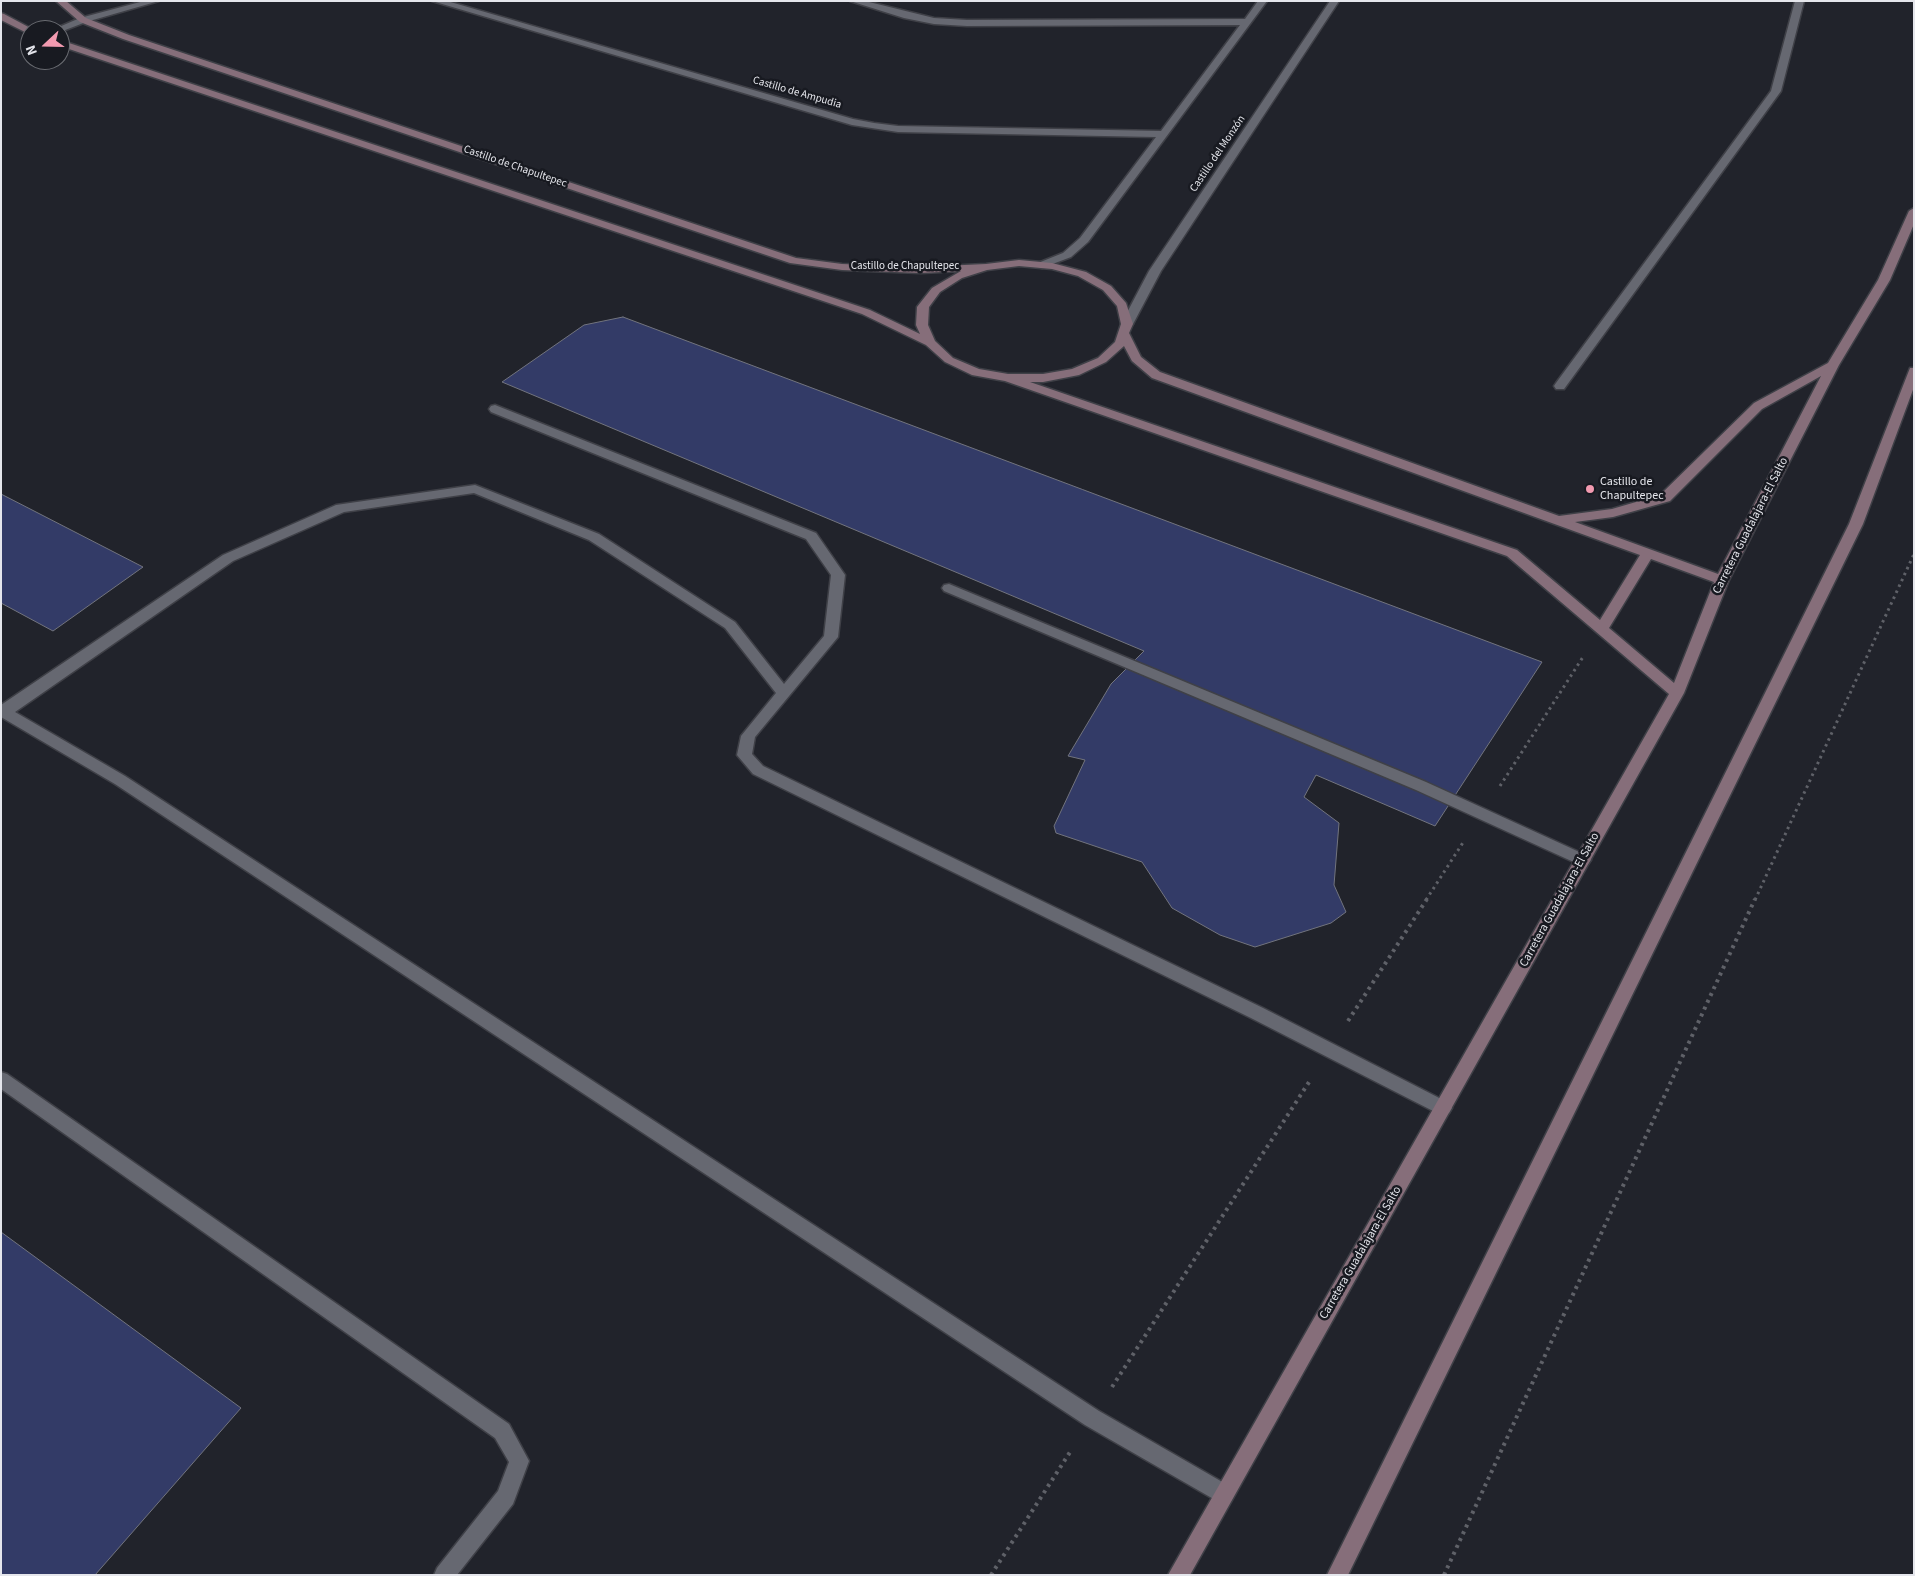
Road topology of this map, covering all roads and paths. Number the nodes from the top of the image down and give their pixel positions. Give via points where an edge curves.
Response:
1 (60, 1) edge
2 (155, 1) edge
3 (436, 1) edge
4 (854, 1) edge
5 (1263, 1) edge
6 (1335, 1) edge
7 (1800, 1) edge
8 (1, 16) edge
9 (83, 20) junction
10 (1248, 22) junction
11 (70, 25) edge
12 (20, 26) edge
13 (70, 46) edge
14 (1162, 134) junction
15 (1914, 211) edge
16 (1042, 265) junction
17 (986, 267) junction
18 (1125, 329) junction
19 (930, 343) junction
20 (1833, 365) junction
21 (1914, 371) edge
22 (1008, 378) junction
23 (1560, 386) dead end
24 (494, 409) dead end
25 (1557, 520) junction
26 (1647, 554) junction
27 (1914, 554) edge
28 (1722, 580) junction
29 (949, 588) dead end
30 (1601, 629) junction
31 (1677, 693) junction
32 (784, 694) junction
33 (3, 711) edge
34 (1481, 815) junction
35 (1583, 860) junction
36 (1330, 1050) junction
37 (1, 1079) edge
38 (1443, 1108) junction
39 (1092, 1418) junction
40 (1224, 1494) junction
41 (444, 1575) edge
42 (991, 1575) edge
43 (1178, 1575) edge
44 (1337, 1575) edge
45 (1444, 1575) edge

1 - 9 street, Castillo de Chapultepec
2 - 9 street
3 - 14 street, Castillo de Ampudia via 852,122 898,129
4 - 10 street via 934,21 967,23
5 - 10 street
6 - 18 street, Castillo del Monzón via 1155,271
7 - 23 street via 1776,91
8 - 12 street
9 - 11 street
9 - 17 street, Castillo de Chapultepec via 794,261 842,267 921,270
10 - 14 street
13 - 19 street via 866,312
14 - 16 street via 1084,240 1067,255
15 - 20 street, Carretera Guadalajara-El Salto via 1884,280
16 - 17 street via 1019,263
16 - 18 street via 1082,274 1107,288 1122,305
17 - 19 street via 958,276 936,290 923,306 922,325
18 - 22 street via 1120,343 1102,360 1075,372 1042,378
18 - 25 street via 1136,359 1156,375
19 - 22 street via 949,360 976,372
20 - 25 street via 1758,406 1665,498 1613,513
20 - 28 street, Carretera Guadalajara-El Salto
21 - 44 street via 1856,524
22 - 30 street via 1512,554
24 - 32 street via 812,536 838,576 831,636
25 - 26 street
26 - 28 street
26 - 30 street
27 - 45 path
28 - 31 street, Carretera Guadalajara-El Salto
29 - 34 street via 1420,786
30 - 31 street
30 - 34 path
31 - 35 street, Carretera Guadalajara-El Salto
32 - 33 street via 730,625 594,537 475,489 341,508 228,558
32 - 36 street via 748,736 744,755 758,770
33 - 39 street via 120,780
34 - 35 street
34 - 36 path
35 - 38 street, Carretera Guadalajara-El Salto
36 - 38 street
36 - 39 path
37 - 41 street via 502,1432 519,1461 506,1497
38 - 40 street, Carretera Guadalajara-El Salto
39 - 40 street
39 - 42 path
40 - 43 street, Carretera Guadalajara-El Salto

